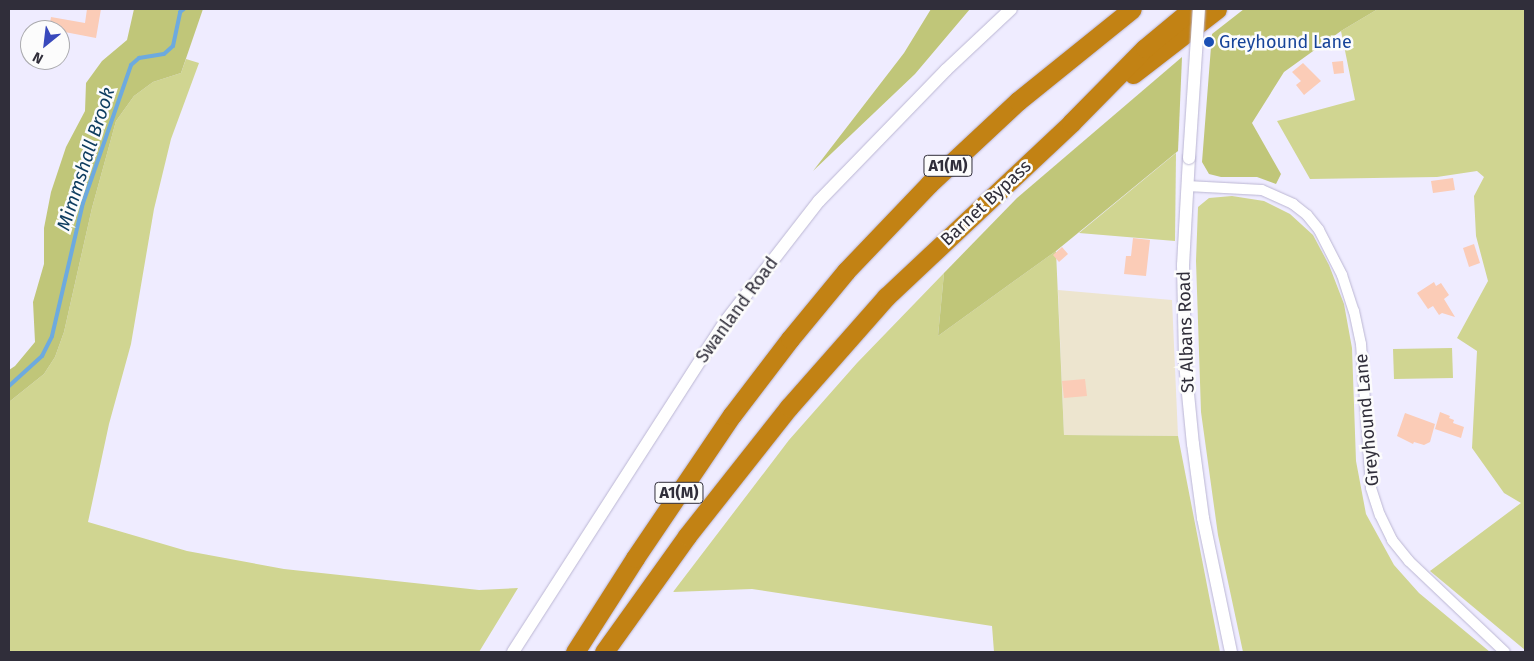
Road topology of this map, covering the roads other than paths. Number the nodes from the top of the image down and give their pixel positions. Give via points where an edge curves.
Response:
1 (1010, 9) edge
2 (1192, 9) edge
3 (1199, 9) edge
4 (1217, 9) edge
5 (1129, 10) edge
6 (1071, 123) junction
7 (1187, 186) junction
8 (513, 652) edge
9 (575, 652) edge
10 (604, 652) edge
11 (1231, 652) edge
12 (1505, 652) edge

1 - 8 street, Swanland Road via 819,201 725,322
2 - 6 highway, Barnet Bypass / A1(M) via 1145,48
3 - 7 street, St Albans Road, bridge
4 - 6 highway, A1(M)
5 - 9 highway, A1(M) via 1018,101 929,184 846,271 732,415
6 - 10 highway, Barnet Bypass / A1(M) via 886,297 789,407 687,536
7 - 11 street, St Albans Road via 1183,295 1185,363 1203,518
7 - 12 street, Greyhound Lane via 1262,190 1293,204 1319,230 1342,276 1354,311 1361,344 1371,488 1380,516 1392,540 1409,561

